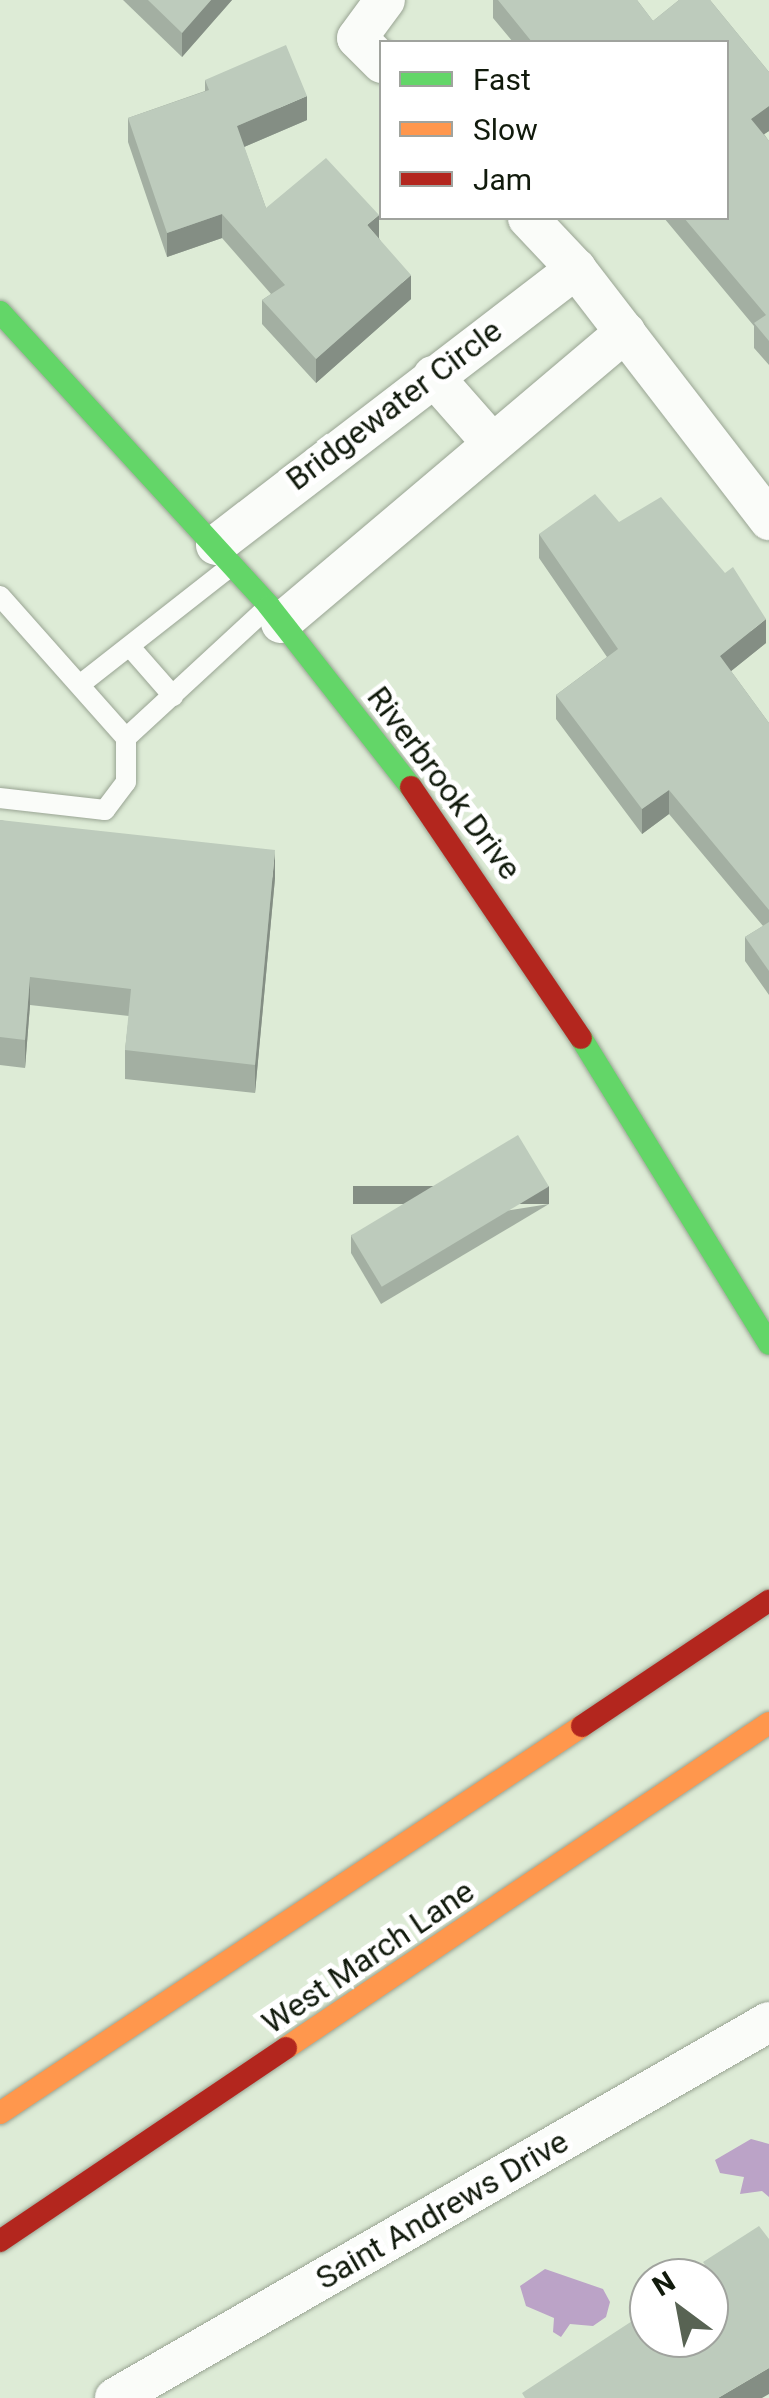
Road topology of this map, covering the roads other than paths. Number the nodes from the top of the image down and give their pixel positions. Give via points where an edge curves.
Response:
1 (385, 0) edge
2 (379, 60) edge
3 (530, 220) edge
4 (576, 269) junction
5 (0, 312) edge
6 (625, 332) junction
7 (433, 376) junction
8 (492, 443) junction
9 (769, 520) edge
10 (224, 555) junction
11 (0, 596) edge
12 (275, 614) junction
13 (130, 648) junction
14 (82, 683) junction
15 (173, 696) junction
16 (126, 738) junction
17 (0, 798) edge
18 (769, 1344) edge
19 (769, 1601) edge
20 (769, 1723) edge
21 (769, 2022) edge
22 (0, 2113) edge
23 (0, 2240) edge
24 (115, 2398) edge

1 - 2 street via 357,38
3 - 4 street
4 - 6 street
4 - 7 street, Bridgewater Circle
5 - 10 street, Riverbrook Drive
6 - 8 street
6 - 9 street
7 - 8 street
7 - 10 street, Bridgewater Circle
8 - 12 street
10 - 12 street, Riverbrook Drive
10 - 13 lane
11 - 14 lane
12 - 15 lane
12 - 18 street, Riverbrook Drive via 411,788 540,970
13 - 14 lane
13 - 15 lane
14 - 16 lane
15 - 16 lane
16 - 17 lane via 126,782 105,810
19 - 22 street
20 - 23 street, West March Lane
21 - 24 street, Saint Andrews Drive

